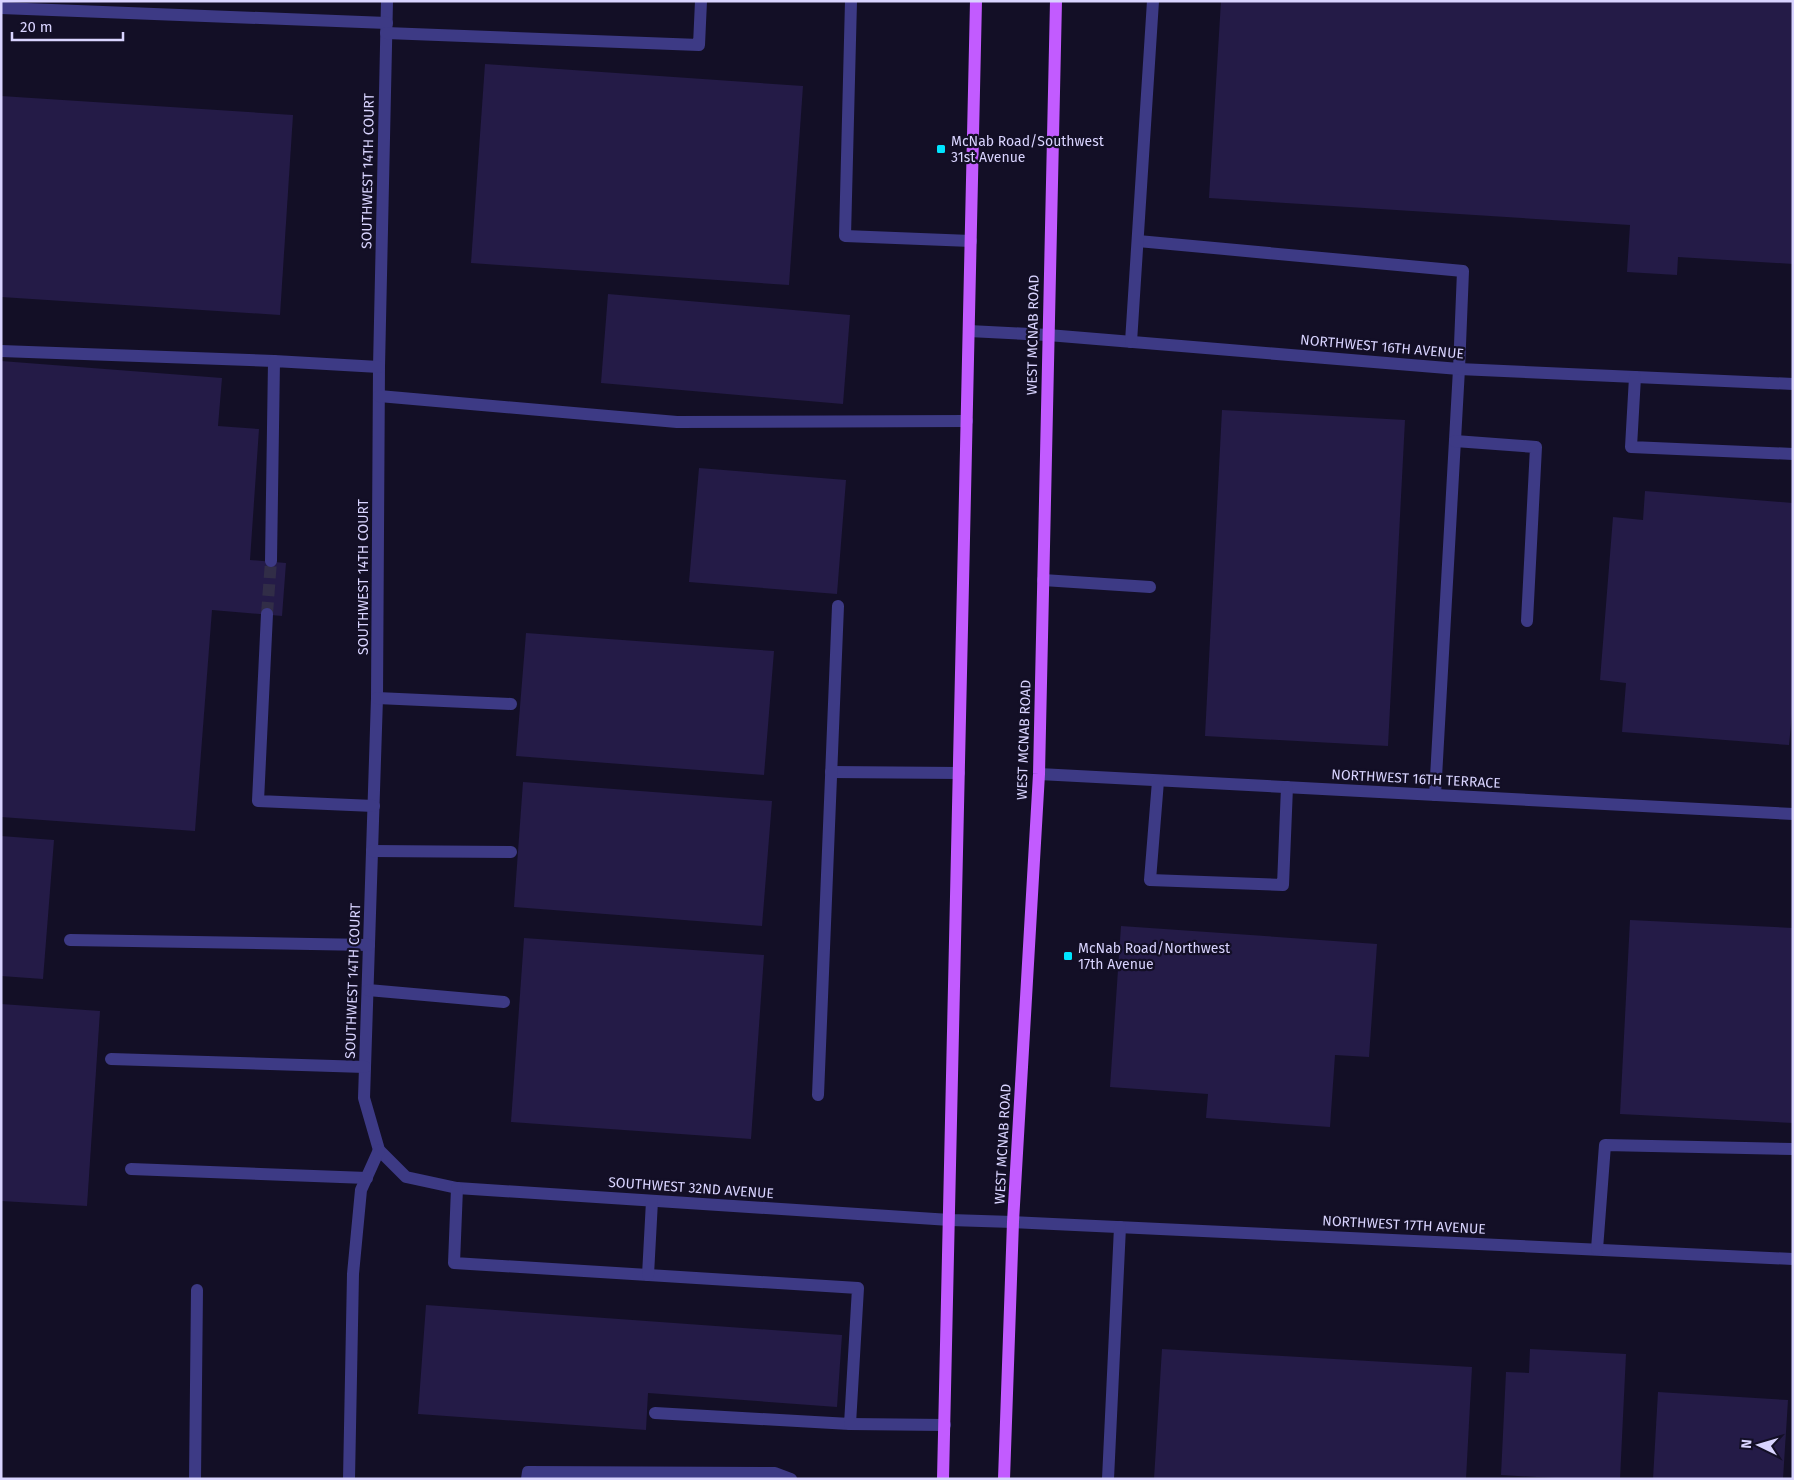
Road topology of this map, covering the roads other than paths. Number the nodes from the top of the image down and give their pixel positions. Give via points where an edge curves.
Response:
1 (387, 1) edge
2 (701, 1) edge
3 (851, 1) edge
4 (976, 1) edge
5 (1056, 1) edge
6 (1153, 1) edge
7 (30, 5) edge
8 (1, 8) edge
9 (387, 28) junction
10 (971, 240) junction
11 (1138, 241) junction
12 (969, 331) junction
13 (1048, 335) junction
14 (1131, 342) junction
15 (1, 351) edge
16 (274, 361) junction
17 (379, 367) junction
18 (1459, 369) junction
19 (1635, 377) junction
20 (1793, 384) edge
21 (379, 396) junction
22 (967, 421) junction
23 (1455, 441) junction
24 (1793, 454) edge
25 (271, 561) tunnel mouth
26 (1043, 580) junction
27 (1150, 587) dead end
28 (838, 606) dead end
29 (267, 614) tunnel mouth
30 (1527, 621) dead end
31 (377, 698) junction
32 (511, 704) dead end
33 (831, 772) junction
34 (959, 772) junction
35 (1039, 774) junction
36 (1158, 780) junction
37 (1288, 787) junction
38 (1435, 795) junction
39 (374, 806) junction
40 (1793, 814) edge
41 (372, 851) junction
42 (510, 852) dead end
43 (70, 940) dead end
44 (369, 945) junction
45 (368, 990) junction
46 (504, 1002) dead end
47 (111, 1059) dead end
48 (366, 1067) junction
49 (818, 1094) dead end
50 (1793, 1149) edge
51 (379, 1150) junction
52 (131, 1169) dead end
53 (367, 1178) junction
54 (457, 1188) junction
55 (652, 1200) junction
56 (950, 1220) junction
57 (1013, 1222) junction
58 (1120, 1227) junction
59 (1597, 1249) junction
60 (1793, 1259) edge
61 (648, 1275) junction
62 (197, 1290) dead end
63 (655, 1414) dead end
64 (850, 1424) junction
65 (945, 1425) junction
66 (195, 1479) edge
67 (349, 1479) edge
68 (528, 1479) edge
69 (791, 1479) edge
70 (943, 1479) edge
71 (1004, 1479) edge
72 (1108, 1479) edge

1 - 9 street, SOUTHWEST 14TH COURT
2 - 9 street via 699,45
3 - 10 street via 845,236
4 - 10 main road
5 - 13 main road, WEST MCNAB ROAD
6 - 11 street
7 - 8 street
7 - 9 street
9 - 17 street, SOUTHWEST 14TH COURT
10 - 12 main road
11 - 14 street
11 - 18 street via 1462,271
12 - 13 street, NORTHWEST 16TH AVENUE
12 - 22 main road
13 - 14 street, NORTHWEST 16TH AVENUE
13 - 26 main road, WEST MCNAB ROAD
14 - 18 street, NORTHWEST 16TH AVENUE
15 - 16 street
16 - 17 street
16 - 25 street
17 - 21 street, SOUTHWEST 14TH COURT
18 - 19 street, NORTHWEST 16TH AVENUE
18 - 23 street
19 - 20 street, NORTHWEST 16TH AVENUE
19 - 24 street via 1631,447
21 - 22 street via 677,422
21 - 31 street, SOUTHWEST 14TH COURT
22 - 34 main road
23 - 30 street via 1536,447
23 - 38 street
26 - 27 street
26 - 35 main road, WEST MCNAB ROAD
28 - 33 street
29 - 39 street via 258,801
31 - 32 street
31 - 39 street, SOUTHWEST 14TH COURT
33 - 34 street
33 - 49 street
34 - 56 main road
35 - 36 street, NORTHWEST 16TH TERRACE
35 - 57 main road, WEST MCNAB ROAD
36 - 37 street, NORTHWEST 16TH TERRACE
36 - 37 street via 1150,880 1283,885
37 - 38 street, NORTHWEST 16TH TERRACE
38 - 40 street, NORTHWEST 16TH TERRACE
39 - 41 street, SOUTHWEST 14TH COURT
41 - 42 street
41 - 44 street, SOUTHWEST 14TH COURT
43 - 44 street
44 - 45 street, SOUTHWEST 14TH COURT
45 - 46 street
45 - 48 street, SOUTHWEST 14TH COURT
47 - 48 street
48 - 51 street, SOUTHWEST 14TH COURT via 364,1098
50 - 59 street via 1605,1145
51 - 53 street
51 - 54 street, SOUTHWEST 32ND AVENUE via 406,1177
52 - 53 street
53 - 67 street via 362,1190 354,1274
54 - 55 street, SOUTHWEST 32ND AVENUE
54 - 61 street via 454,1263
55 - 56 street, SOUTHWEST 32ND AVENUE
55 - 61 street
56 - 57 street, SOUTHWEST 32ND AVENUE
56 - 65 main road
57 - 58 street, NORTHWEST 17TH AVENUE
57 - 71 main road, WEST MCNAB ROAD
58 - 59 street, NORTHWEST 17TH AVENUE
58 - 72 street
59 - 60 street, NORTHWEST 17TH AVENUE
61 - 64 street via 858,1288
62 - 66 street
63 - 64 street
64 - 65 street
65 - 70 main road
68 - 69 street via 528,1472 775,1473

